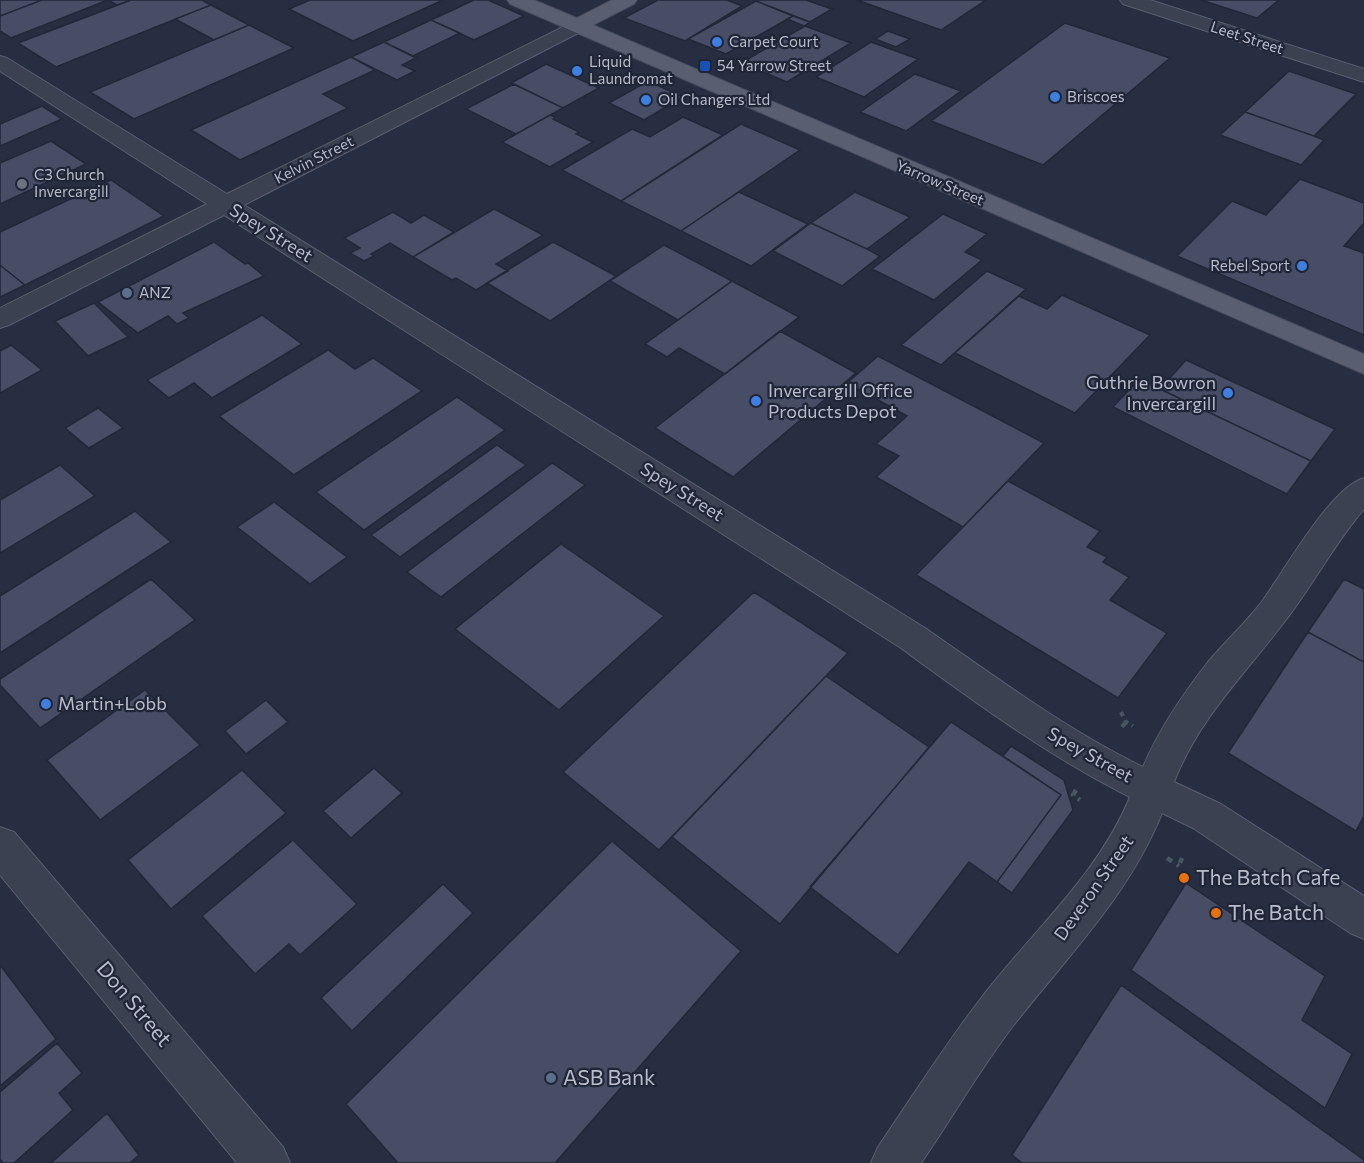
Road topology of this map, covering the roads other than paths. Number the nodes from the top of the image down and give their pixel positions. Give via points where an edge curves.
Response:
1 (517, 0) edge
2 (627, 0) edge
3 (1130, 0) edge
4 (577, 26) junction
5 (0, 62) edge
6 (1364, 76) edge
7 (226, 204) junction
8 (0, 319) edge
9 (1364, 365) edge
10 (1364, 489) edge
11 (1152, 788) junction
12 (0, 845) edge
13 (1364, 919) edge
14 (267, 1163) edge
15 (894, 1163) edge

1 - 4 main road, Yarrow Street
2 - 4 main road, Kelvin Street
3 - 6 street, Leet Street
4 - 7 street, Kelvin Street
4 - 9 main road, Yarrow Street
5 - 7 street, Spey Street
7 - 8 street, Kelvin Street
7 - 11 street, Spey Street via 913,638 1096,762
10 - 11 street, Deveron Street via 1332,525 1274,611 1221,672 1169,748
11 - 13 street, Spey Street via 1207,816
11 - 15 street, Deveron Street via 1134,834 1074,921 997,1012
12 - 14 street, Don Street

